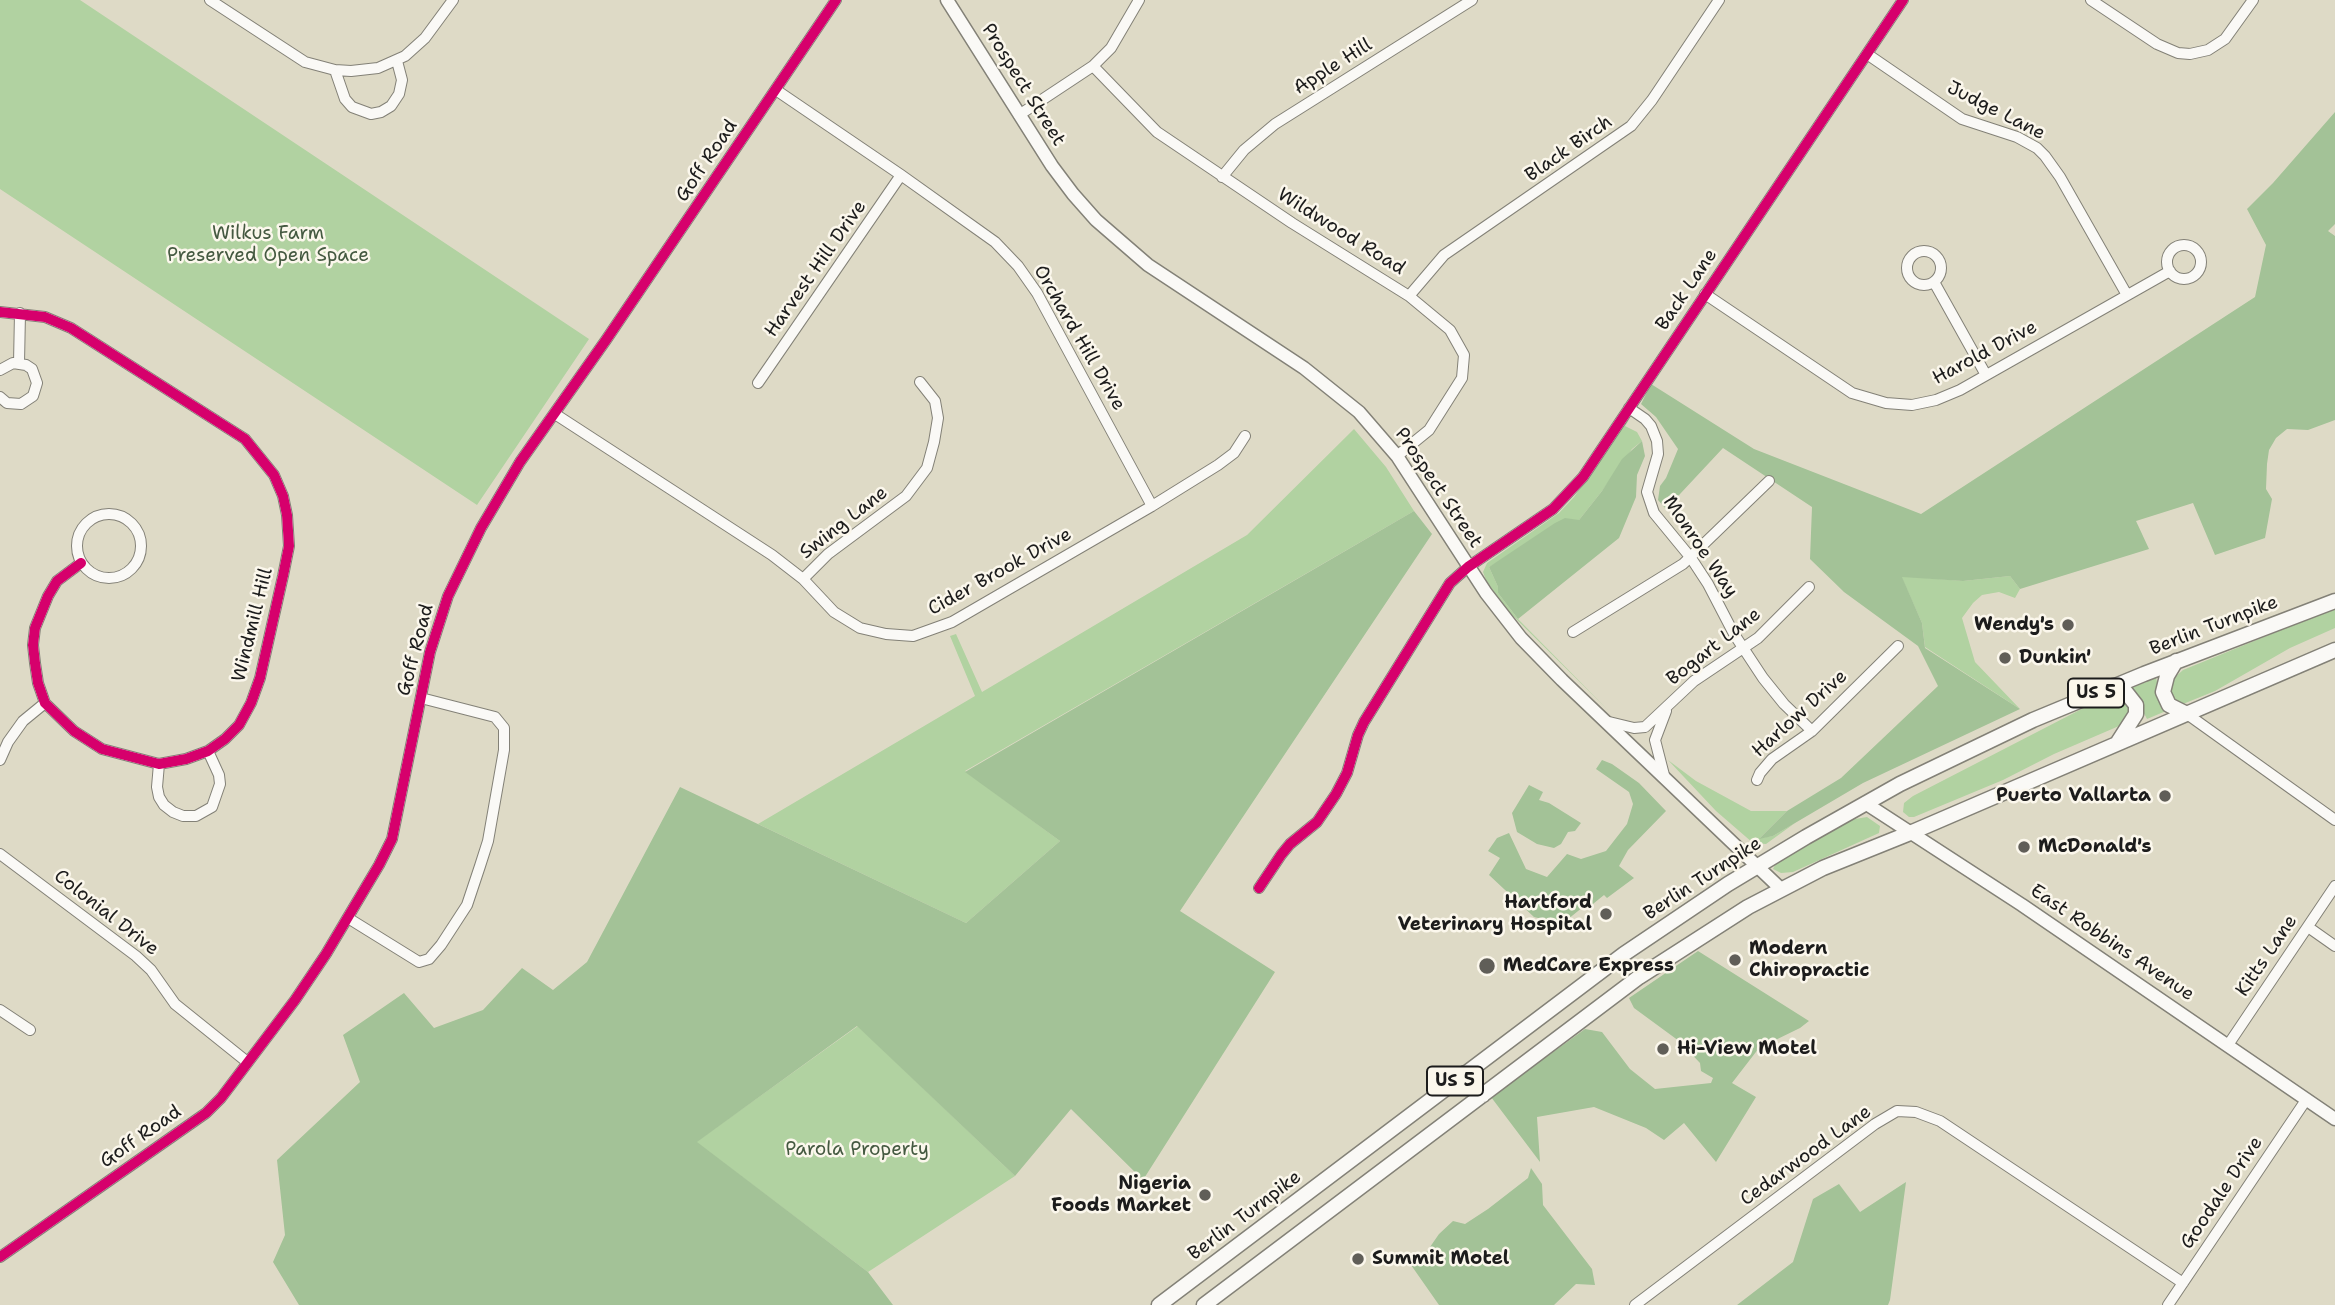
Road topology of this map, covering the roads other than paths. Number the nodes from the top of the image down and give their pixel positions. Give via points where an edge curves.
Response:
1 (210, 0) edge
2 (836, 0) edge
3 (947, 0) edge
4 (1139, 0) edge
5 (1472, 0) edge
6 (1719, 0) edge
7 (1903, 0) edge
8 (2091, 0) edge
9 (2253, 0) edge
10 (452, 1) edge
11 (1867, 54) junction
12 (397, 61) junction
13 (1093, 66) junction
14 (335, 70) junction
15 (776, 90) junction
16 (1019, 115) junction
17 (901, 175) junction
18 (1222, 177) junction
19 (2170, 271) dead end
20 (1934, 282) dead end
21 (1705, 295) junction
22 (2127, 295) junction
23 (1409, 296) junction
24 (0, 312) edge
25 (20, 313) junction
26 (19, 363) junction
27 (0, 370) edge
28 (1986, 375) junction
29 (920, 382) dead end
30 (758, 383) dead end
31 (0, 397) edge
32 (1629, 408) junction
33 (555, 414) junction
34 (1245, 436) dead end
35 (1397, 456) junction
36 (1769, 481) dead end
37 (1152, 506) junction
38 (1691, 558) junction
39 (81, 563) junction
40 (1468, 567) junction
41 (803, 579) junction
42 (1809, 587) dead end
43 (2335, 601) edge
44 (1573, 632) dead end
45 (1898, 646) dead end
46 (1744, 650) junction
47 (2333, 650) edge
48 (2176, 661) junction
49 (2113, 686) junction
50 (421, 698) junction
51 (45, 703) junction
52 (1670, 704) junction
53 (2187, 714) junction
54 (1605, 721) junction
55 (1812, 731) junction
56 (2118, 743) junction
57 (208, 751) junction
58 (0, 760) edge
59 (159, 764) junction
60 (1665, 779) junction
61 (1757, 780) dead end
62 (1865, 803) junction
63 (2335, 820) edge
64 (1910, 833) junction
65 (0, 854) edge
66 (1758, 866) junction
67 (2335, 886) edge
68 (1259, 888) dead end
69 (1781, 889) junction
70 (348, 918) junction
71 (2308, 927) junction
72 (2335, 946) edge
73 (0, 1010) edge
74 (30, 1030) dead end
75 (2228, 1045) junction
76 (246, 1062) junction
77 (1465, 1073) junction
78 (1483, 1096) junction
79 (2306, 1100) junction
80 (2335, 1119) edge
81 (0, 1257) edge
82 (2183, 1283) junction
83 (1159, 1305) edge
84 (1204, 1305) edge
85 (1635, 1305) edge
86 (2168, 1305) edge

1 - 14 street via 288,53
2 - 15 street, Goff Road
3 - 16 main road, Prospect Street
4 - 13 street via 1111,48
5 - 18 street, Apple Hill via 1275,124 1244,150
6 - 23 street, Black Birch via 1631,126 1444,256
7 - 11 street, Back Lane
8 - 9 street via 2157,44 2190,54 2218,45
10 - 12 street via 416,48
11 - 21 street, Back Lane
11 - 22 street, Judge Lane via 1962,119 2037,148 2060,177
12 - 14 street via 378,68
12 - 14 street via 402,80 399,94 391,106 370,114 345,99
13 - 16 street
13 - 18 street, Wildwood Road via 1157,132
15 - 17 street, Orchard Hill Drive
15 - 33 street, Goff Road
16 - 35 main road, Prospect Street via 1062,180 1108,233 1325,384 1359,412
17 - 30 street, Harvest Hill Drive
17 - 37 street, Orchard Hill Drive via 995,242 1018,266
18 - 23 street, Wildwood Road
19 - 22 street, Harold Drive
20 - 28 street
21 - 28 street, Harold Drive via 1841,387 1874,401 1924,403
21 - 32 street, Back Lane
22 - 28 street, Harold Drive
23 - 35 street, Wildwood Road via 1450,330 1464,355 1462,378 1429,430
24 - 25 street, Windmill Hill
25 - 26 street
25 - 57 street, Windmill Hill via 71,328 245,439 274,475 288,515 289,546 260,678 239,724
26 - 27 street
26 - 31 street via 36,376 33,396 21,404
29 - 41 street, Swing Lane via 935,401 938,418 927,468 906,496 828,554
32 - 38 street, Monroe Way via 1651,426 1657,441 1647,492 1650,507
32 - 40 street, Back Lane via 1562,501
33 - 41 street, Cider Brook Drive
33 - 50 street, Goff Road via 481,528 448,596
34 - 37 street, Cider Brook Drive via 1218,466
35 - 40 main road, Prospect Street
36 - 38 street
37 - 41 street, Cider Brook Drive via 952,622 913,636 860,628 834,612
38 - 44 street
38 - 46 street, Monroe Way
39 - 39 street via 77,549 86,522 113,514 137,529 142,542 140,557 120,577 105,578
39 - 51 street via 57,581 35,628 35,663
40 - 54 main road, Prospect Street via 1524,641
40 - 68 street, Back Lane via 1450,583 1364,723 1336,794 1317,822 1290,844
42 - 46 street, Bogart Lane
43 - 48 highway, Berlin Turnpike / US 5
45 - 55 street, Harlow Drive
46 - 52 street, Bogart Lane via 1694,681
46 - 55 street, Monroe Way via 1774,692
47 - 53 highway, US 5
48 - 49 highway, Berlin Turnpike / US 5
48 - 53 highway via 2163,692 2169,705
49 - 56 highway via 2125,691 2136,705 2136,714
49 - 62 highway, Berlin Turnpike / US 5
50 - 70 street, Goff Road via 391,839
50 - 70 street via 495,718 504,728 488,841 476,879 467,905 429,959 419,962
51 - 58 street via 23,721
51 - 59 street, Windmill Hill via 102,749
52 - 54 street, Bogart Lane via 1645,727
52 - 60 street, Bogart Lane via 1655,735
53 - 56 highway, US 5
53 - 63 street
54 - 60 main road, Prospect Street
55 - 61 street, Harlow Drive via 1772,759
56 - 64 highway, US 5
57 - 59 street, Windmill Hill
57 - 59 street via 219,775 218,796 212,807 196,817 183,816 163,804 157,787
60 - 66 main road, Prospect Street
62 - 64 main road, East Robbins Avenue
62 - 66 highway, Berlin Turnpike / US 5
64 - 69 highway, US 5
64 - 75 main road, East Robbins Avenue
65 - 76 street, Colonial Drive via 136,956 175,1004
66 - 69 main road, Prospect Street
66 - 77 highway, Berlin Turnpike / US 5 via 1625,953
67 - 71 street, Kitts Lane
69 - 78 highway, US 5 via 1639,977
70 - 76 street, Goff Road via 295,1000
71 - 72 street
71 - 75 street, Kitts Lane
73 - 74 street
75 - 79 main road, East Robbins Avenue
76 - 81 street, Goff Road via 205,1113
77 - 78 highway
77 - 83 highway, Berlin Turnpike / US 5
78 - 84 highway, US 5
79 - 80 main road, East Robbins Avenue
79 - 82 street, Goodale Drive
82 - 85 street, Cedarwood Lane via 1940,1121 1897,1111
82 - 86 street, Goodale Drive

